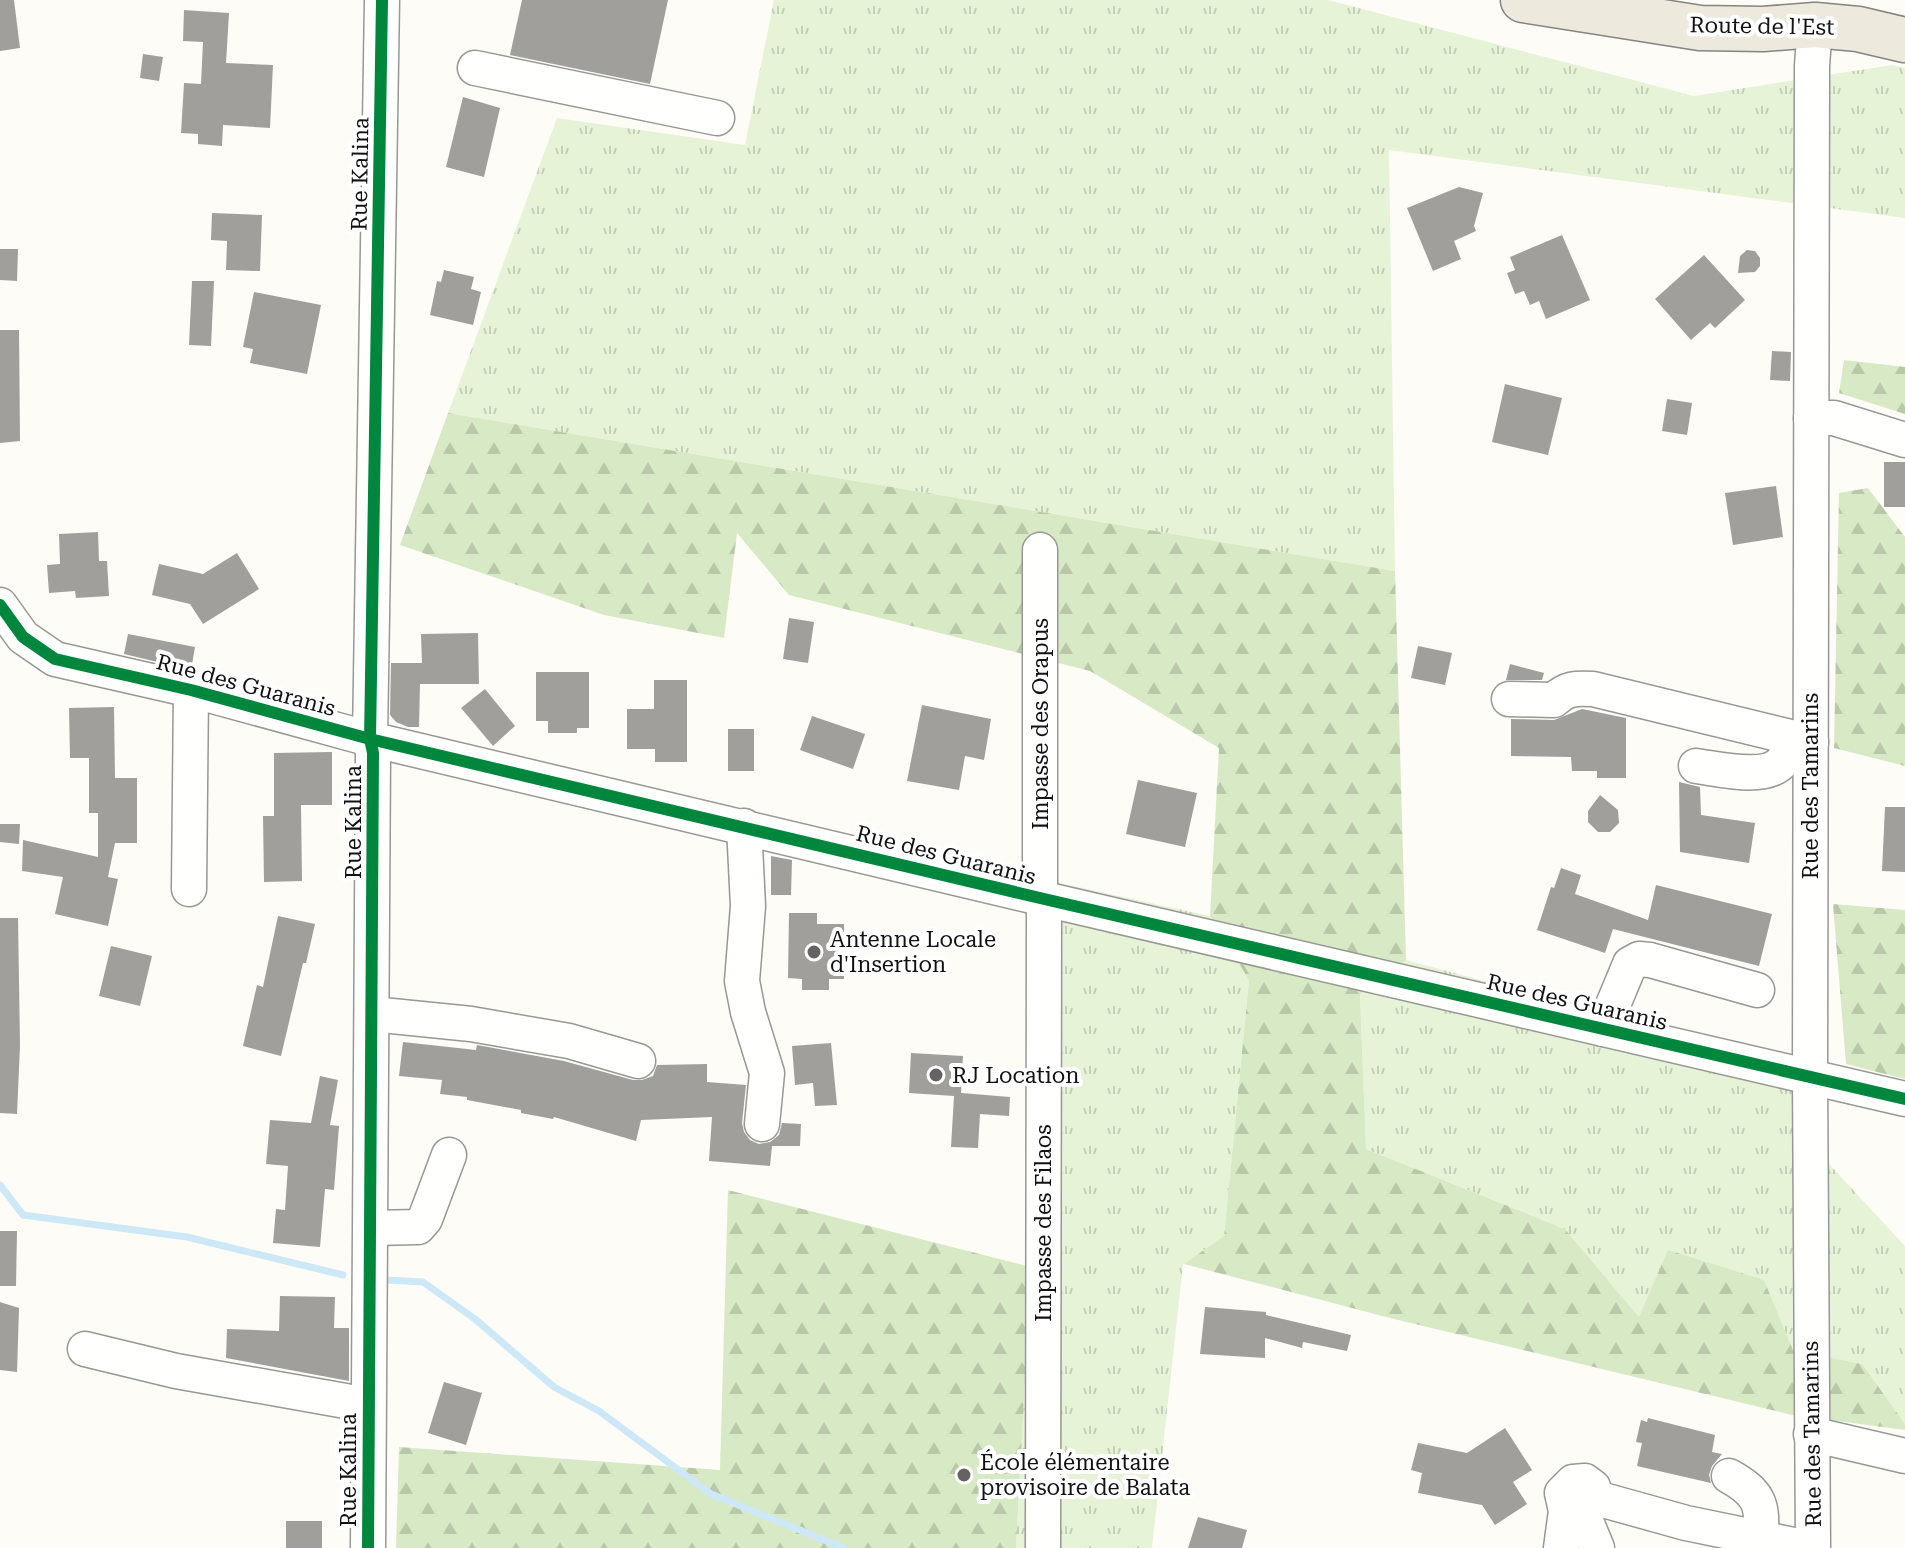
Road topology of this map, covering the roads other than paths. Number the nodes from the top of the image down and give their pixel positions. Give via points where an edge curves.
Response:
1 (382, 0) edge
2 (1530, 1) edge
3 (1815, 25) junction
4 (381, 36) junction
5 (1905, 40) edge
6 (412, 50) dead end
7 (475, 68) dead end
8 (717, 118) dead end
9 (1811, 418) junction
10 (1905, 440) edge
11 (1040, 550) dead end
12 (0, 605) edge
13 (191, 690) junction
14 (1509, 699) dead end
15 (370, 739) junction
16 (1801, 740) junction
17 (1696, 766) dead end
18 (744, 826) junction
19 (189, 889) dead end
20 (1040, 898) junction
21 (1757, 990) dead end
22 (372, 1014) junction
23 (1603, 1029) junction
24 (638, 1061) dead end
25 (1810, 1077) junction
26 (1905, 1099) edge
27 (762, 1124) dead end
28 (449, 1155) dead end
29 (372, 1228) junction
30 (85, 1349) dead end
31 (368, 1405) junction
32 (1811, 1434) junction
33 (1905, 1456) edge
34 (1729, 1476) dead end
35 (1581, 1508) junction
36 (1760, 1539) junction
37 (368, 1548) edge
38 (1043, 1548) edge
39 (1561, 1548) edge
40 (1597, 1548) edge
41 (1811, 1548) edge

1 - 4 street, Rue Kalina
2 - 3 main road, Route de l'Est via 1700,28
3 - 5 main road, Route de l'Est
3 - 9 street, Rue des Tamarins
4 - 6 street
4 - 15 street, Rue Kalina
7 - 8 street
9 - 10 street via 1834,418
9 - 16 street, Rue des Tamarins
11 - 20 street, Impasse des Orapus
12 - 13 street, Rue des Guaranis via 23,637 55,659
13 - 15 street, Rue des Guaranis
13 - 19 street
14 - 16 street via 1554,700 1564,691 1593,689
15 - 18 street, Rue des Guaranis
15 - 22 street, Rue Kalina
16 - 17 street via 1782,762 1753,773
16 - 25 street, Rue des Tamarins
18 - 20 street, Rue des Guaranis
18 - 27 street via 748,906 742,981 767,1073
20 - 23 street, Rue des Guaranis
20 - 38 street, Impasse des Filaos
21 - 23 street via 1639,959 1630,964
22 - 24 street via 569,1041
22 - 29 street, Rue Kalina
23 - 25 street, Rue des Guaranis
25 - 26 street, Rue des Guaranis
25 - 32 street, Rue des Tamarins
28 - 29 street via 418,1227
29 - 31 street, Rue Kalina
30 - 31 street
31 - 37 street, Rue Kalina
32 - 33 street
32 - 41 street, Rue des Tamarins
34 - 36 street via 1759,1500
35 - 36 street
35 - 39 street
35 - 40 street
36 - 41 street

